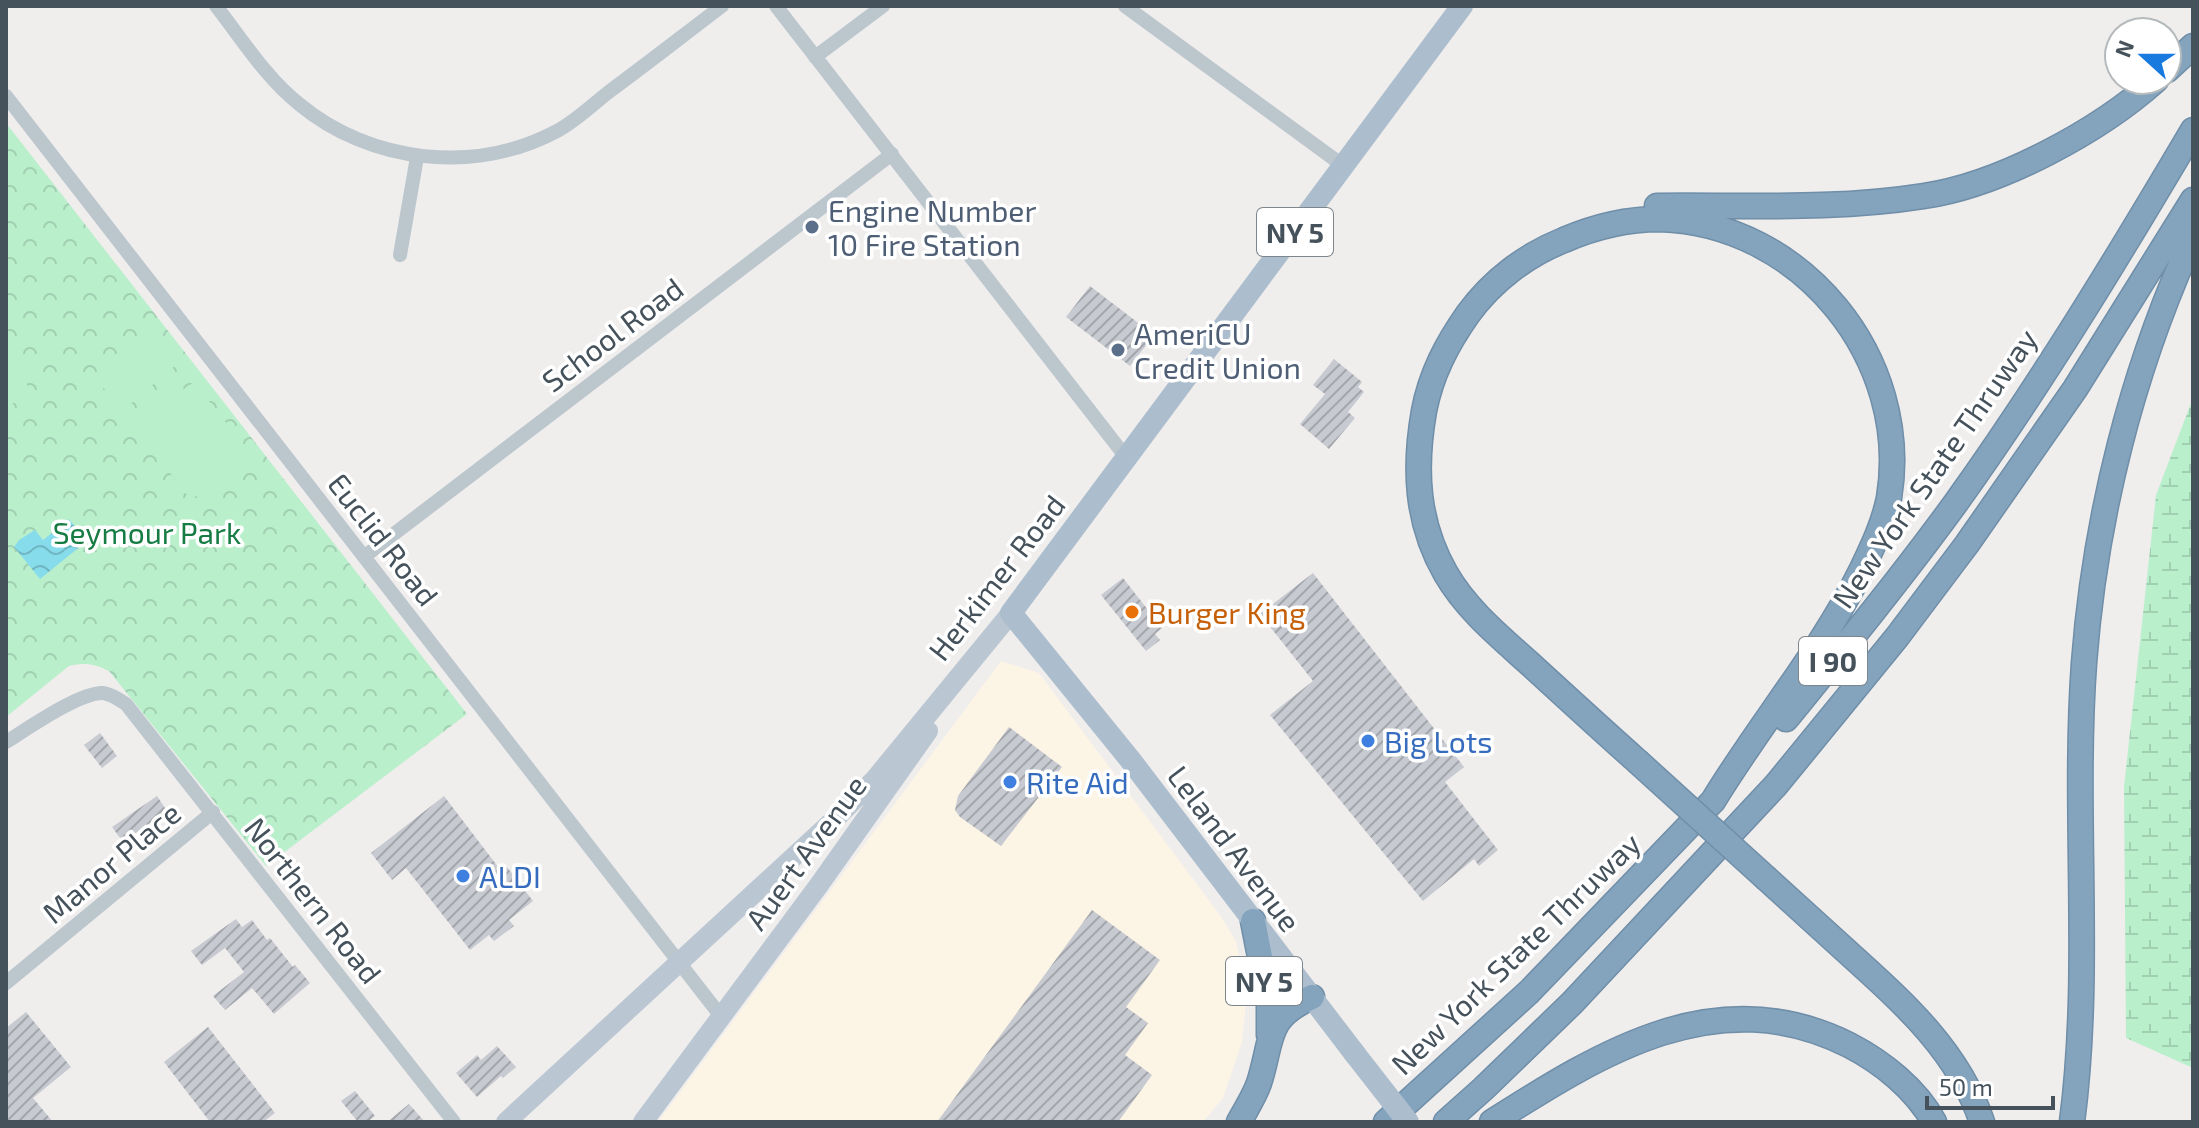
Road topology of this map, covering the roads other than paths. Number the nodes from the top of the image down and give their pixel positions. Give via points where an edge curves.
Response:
1 (216, 6) edge
2 (722, 6) edge
3 (776, 6) edge
4 (883, 6) edge
5 (1125, 6) edge
6 (1462, 6) edge
7 (815, 57) junction
8 (6, 96) edge
9 (2135, 96) edge
10 (2193, 130) edge
11 (892, 154) junction
12 (417, 157) junction
13 (1345, 167) junction
14 (2193, 200) edge
15 (2193, 237) edge
16 (400, 255) dead end
17 (1125, 456) junction
18 (365, 556) junction
19 (1011, 613) junction
20 (6, 742) edge
21 (1633, 766) junction
22 (1713, 801) junction
23 (213, 812) junction
24 (1762, 882) junction
25 (1253, 921) junction
26 (680, 963) junction
27 (6, 983) edge
28 (1312, 997) junction
29 (720, 1015) junction
30 (1269, 1041) junction
31 (454, 1122) edge
32 (506, 1122) edge
33 (643, 1122) edge
34 (1239, 1122) edge
35 (1386, 1122) edge
36 (1408, 1122) edge
37 (1446, 1122) edge
38 (1492, 1122) edge
39 (1934, 1122) edge
40 (1968, 1122) edge
41 (1982, 1122) edge
42 (2072, 1122) edge

1 - 12 street via 298,104 335,128
2 - 12 street via 559,130 525,146 478,156
3 - 7 street
4 - 7 street
5 - 13 street
6 - 13 main road, Herkimer Road / NY 5
7 - 11 street
8 - 18 street, Euclid Road
9 - 21 highway via 2032,161 1928,196 1857,204 1640,207 1578,219 1501,260 1455,305 1433,343 1408,430 1405,466 1419,544 1443,592 1469,625
10 - 22 highway, New York State Thruway / I 90 via 2043,375 1955,504 1859,630
11 - 17 street
11 - 18 street, School Road
12 - 16 street
13 - 17 main road, Herkimer Road / NY 5
14 - 37 highway, I 90 via 2075,389 1887,649 1776,785 1572,1003
15 - 42 highway via 2143,363 2110,485 2094,577 2084,664 2081,976
17 - 19 main road, Herkimer Road / NY 5
18 - 26 street, Euclid Road
19 - 25 main road, Leland Avenue / NY 5
19 - 26 main road, Herkimer Road via 875,779
19 - 29 main road, Auert Avenue via 859,830
20 - 23 street, Northern Road via 59,710 103,693 132,711
21 - 22 highway via 1475,615 1446,574 1428,534 1417,452 1427,394 1442,355 1481,296 1545,247 1624,221 1662,219 1705,225 1750,241 1780,256 1822,289 1853,326 1872,361 1886,404 1892,457 1880,529 1843,607
21 - 24 highway, bridge
22 - 35 highway, New York State Thruway / I 90 via 1529,992
23 - 27 street, Manor Place
23 - 31 street, Northern Road
24 - 40 highway via 1924,1044 1957,1094
24 - 41 highway via 1921,1019 1953,1062
25 - 28 main road, Leland Avenue / NY 5
25 - 30 highway, NY 5 via 1269,1003
26 - 29 street, Euclid Road
26 - 32 main road, Herkimer Road
28 - 30 highway via 1285,1011
28 - 36 main road, Leland Avenue / NY 5, bridge
29 - 33 main road, Auert Avenue
30 - 34 highway, NY 5 via 1259,1083
38 - 39 highway via 1556,1081 1633,1042 1682,1025 1750,1018 1826,1034 1867,1055 1907,1087

